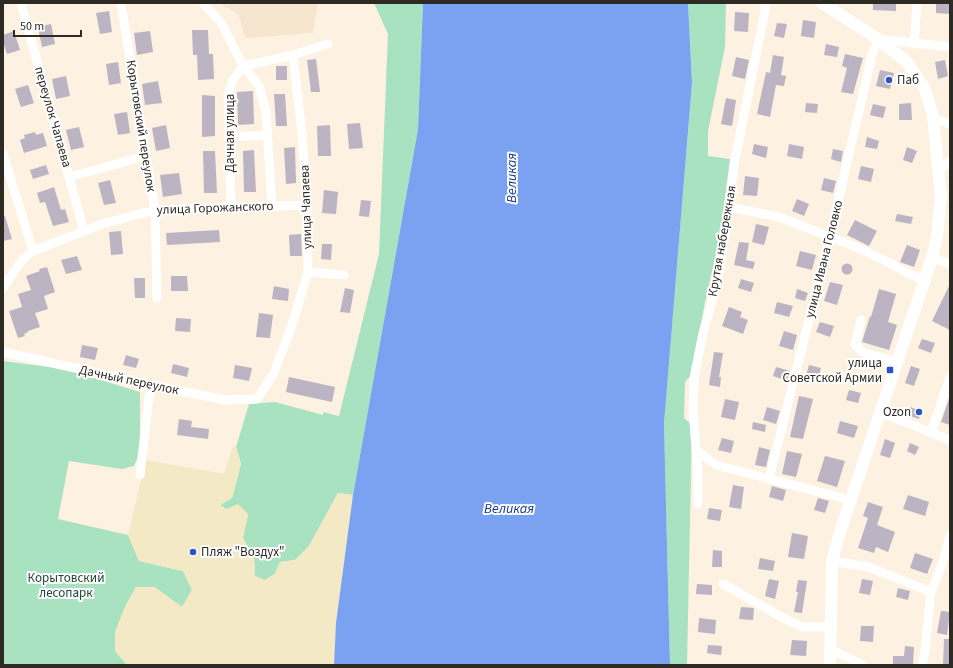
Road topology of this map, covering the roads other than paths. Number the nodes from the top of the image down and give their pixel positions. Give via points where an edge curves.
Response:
1 (21, 3) edge
2 (121, 3) edge
3 (203, 3) edge
4 (765, 3) edge
5 (822, 3) edge
6 (917, 3) edge
7 (878, 39) junction
8 (328, 44) dead end
9 (914, 44) junction
10 (950, 47) edge
11 (293, 55) junction
12 (243, 66) junction
13 (933, 118) junction
14 (950, 124) edge
15 (267, 135) junction
16 (229, 137) junction
17 (3, 154) edge
18 (146, 156) junction
19 (950, 161) edge
20 (938, 172) junction
21 (69, 177) junction
22 (307, 205) junction
23 (272, 206) junction
24 (231, 207) junction
25 (729, 207) junction
26 (155, 210) junction
27 (84, 231) junction
28 (830, 236) junction
29 (33, 250) junction
30 (932, 258) junction
31 (950, 264) edge
32 (308, 272) junction
33 (344, 275) dead end
34 (925, 280) junction
35 (3, 288) edge
36 (157, 298) dead end
37 (861, 320) dead end
38 (3, 352) edge
39 (897, 362) junction
40 (950, 377) edge
41 (152, 385) junction
42 (256, 399) joint
43 (880, 412) junction
44 (931, 433) junction
45 (950, 440) edge
46 (696, 450) junction
47 (140, 475) dead end
48 (770, 479) junction
49 (850, 500) junction
50 (698, 504) dead end
51 (950, 536) edge
52 (832, 561) junction
53 (723, 584) dead end
54 (931, 592) junction
55 (831, 627) junction
56 (830, 649) junction
57 (830, 665) edge
58 (863, 665) edge
59 (922, 665) edge

1 - 21 street, переулок Чапаева
2 - 18 street, Корытовский переулок
3 - 12 street via 222,24
4 - 25 street, Крутая набережная via 735,159
5 - 7 main road
6 - 9 street
7 - 9 street
7 - 13 main road via 907,62 924,87
7 - 28 street, улица Ивана Головко
8 - 11 street
9 - 10 street
11 - 12 street
11 - 22 street, улица Чапаева
12 - 15 street via 259,86 266,112
12 - 16 street, Дачная улица via 233,80 228,94
13 - 14 street
13 - 20 main road
15 - 16 street
15 - 23 street
16 - 24 street, Дачная улица
17 - 29 street
18 - 21 street
18 - 26 street, Корытовский переулок
19 - 20 street
20 - 30 main road via 941,197
21 - 27 street, переулок Чапаева
22 - 23 street, улица Горожанского
22 - 32 street, улица Чапаева
23 - 24 street, улица Горожанского
24 - 26 street, улица Горожанского
25 - 28 street via 779,217
25 - 46 street, Крутая набережная via 721,263 702,333 694,378
26 - 27 street, улица Горожанского
26 - 36 street, Корытовский переулок
27 - 29 street, улица Горожанского
28 - 34 street
28 - 48 street, улица Ивана Головко
29 - 35 street, улица Горожанского via 22,260
30 - 31 street
30 - 34 main road
32 - 33 street
32 - 42 street, улица Чапаева via 273,376
34 - 39 main road
37 - 39 street via 855,344 862,352
38 - 41 street, Дачный переулок
39 - 43 main road
40 - 44 street
41 - 42 street, Дачный переулок via 225,400
41 - 47 street
43 - 44 street
43 - 49 main road
44 - 45 street
46 - 48 street via 716,465
46 - 50 street, Крутая набережная
48 - 49 street
49 - 52 main road
51 - 54 street
52 - 54 street via 869,567
52 - 55 main road
53 - 55 street via 803,627
54 - 59 street
55 - 56 main road
56 - 57 main road
56 - 58 street

